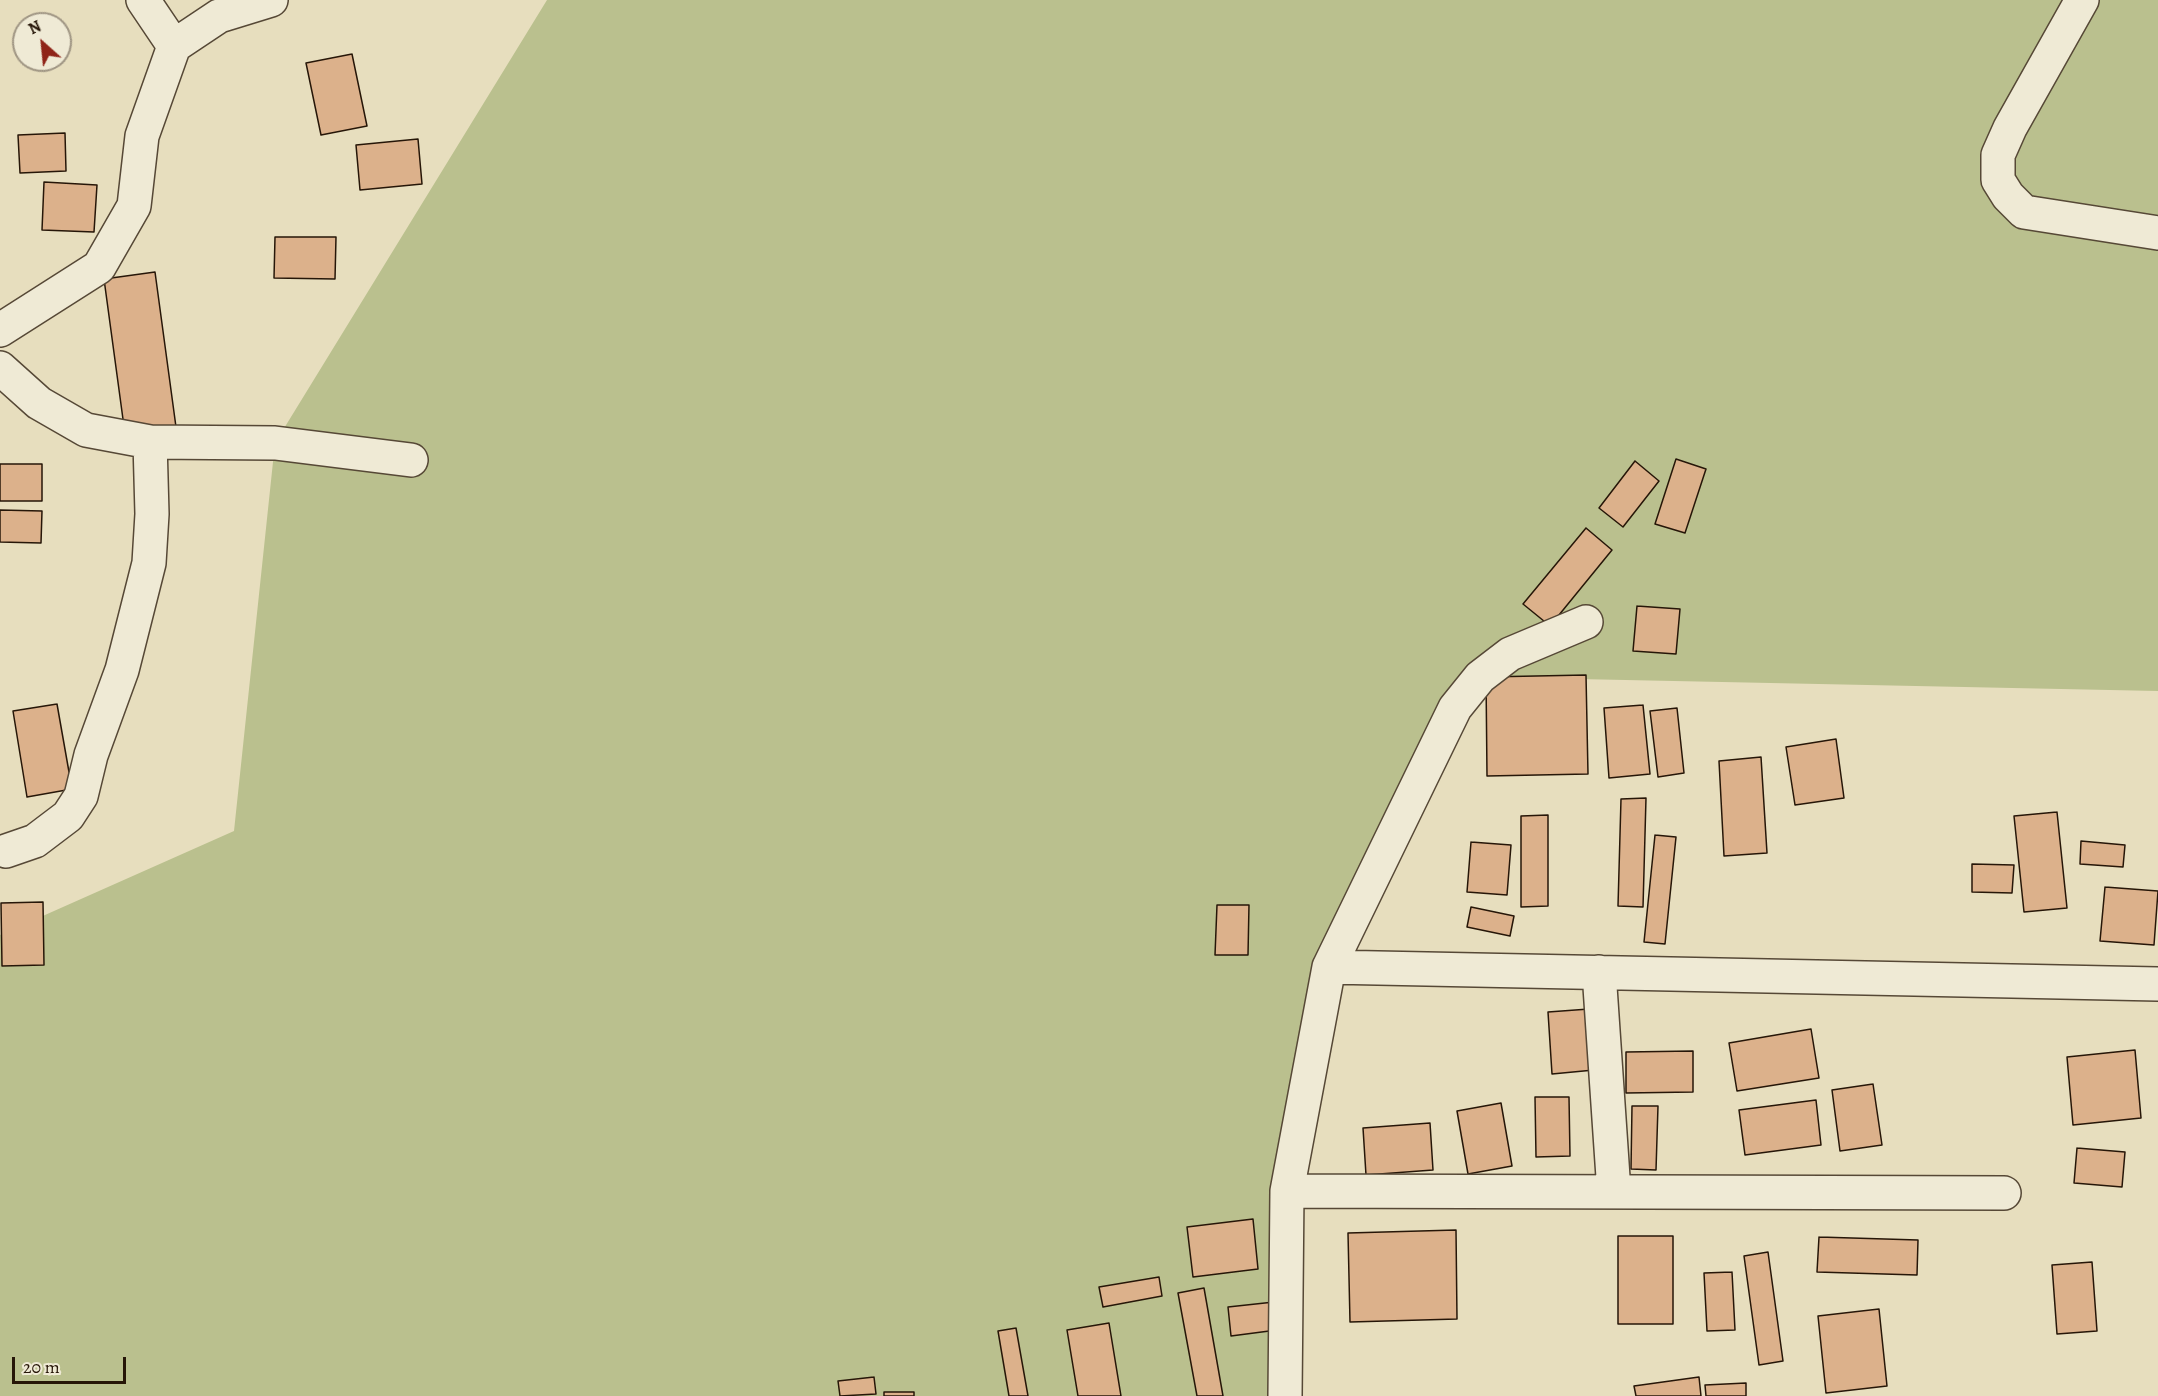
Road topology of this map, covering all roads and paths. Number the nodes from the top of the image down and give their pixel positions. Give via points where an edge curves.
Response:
1 (143, 0) edge
2 (271, 0) edge
3 (2082, 0) edge
4 (174, 46) junction
5 (2158, 233) edge
6 (0, 330) edge
7 (0, 368) edge
8 (150, 442) junction
9 (411, 460) dead end
10 (1586, 622) dead end
11 (6, 851) dead end
12 (1329, 967) junction
13 (1599, 972) junction
14 (2158, 984) edge
15 (1287, 1191) junction
16 (1614, 1192) junction
17 (2004, 1193) dead end
18 (1285, 1396) edge

1 - 4 street
2 - 4 street via 219,16
3 - 5 street via 2010,128 1998,155 1998,180 2024,212
4 - 6 street via 142,136 134,206 99,267
7 - 8 street via 39,403 86,430
8 - 9 street via 274,443
8 - 11 street via 149,563 122,670 91,755 81,796 68,816 35,841
10 - 12 street via 1510,654 1480,677 1455,708
12 - 13 street
12 - 15 street
13 - 14 street
13 - 16 street
15 - 16 street
15 - 18 street
16 - 17 street

